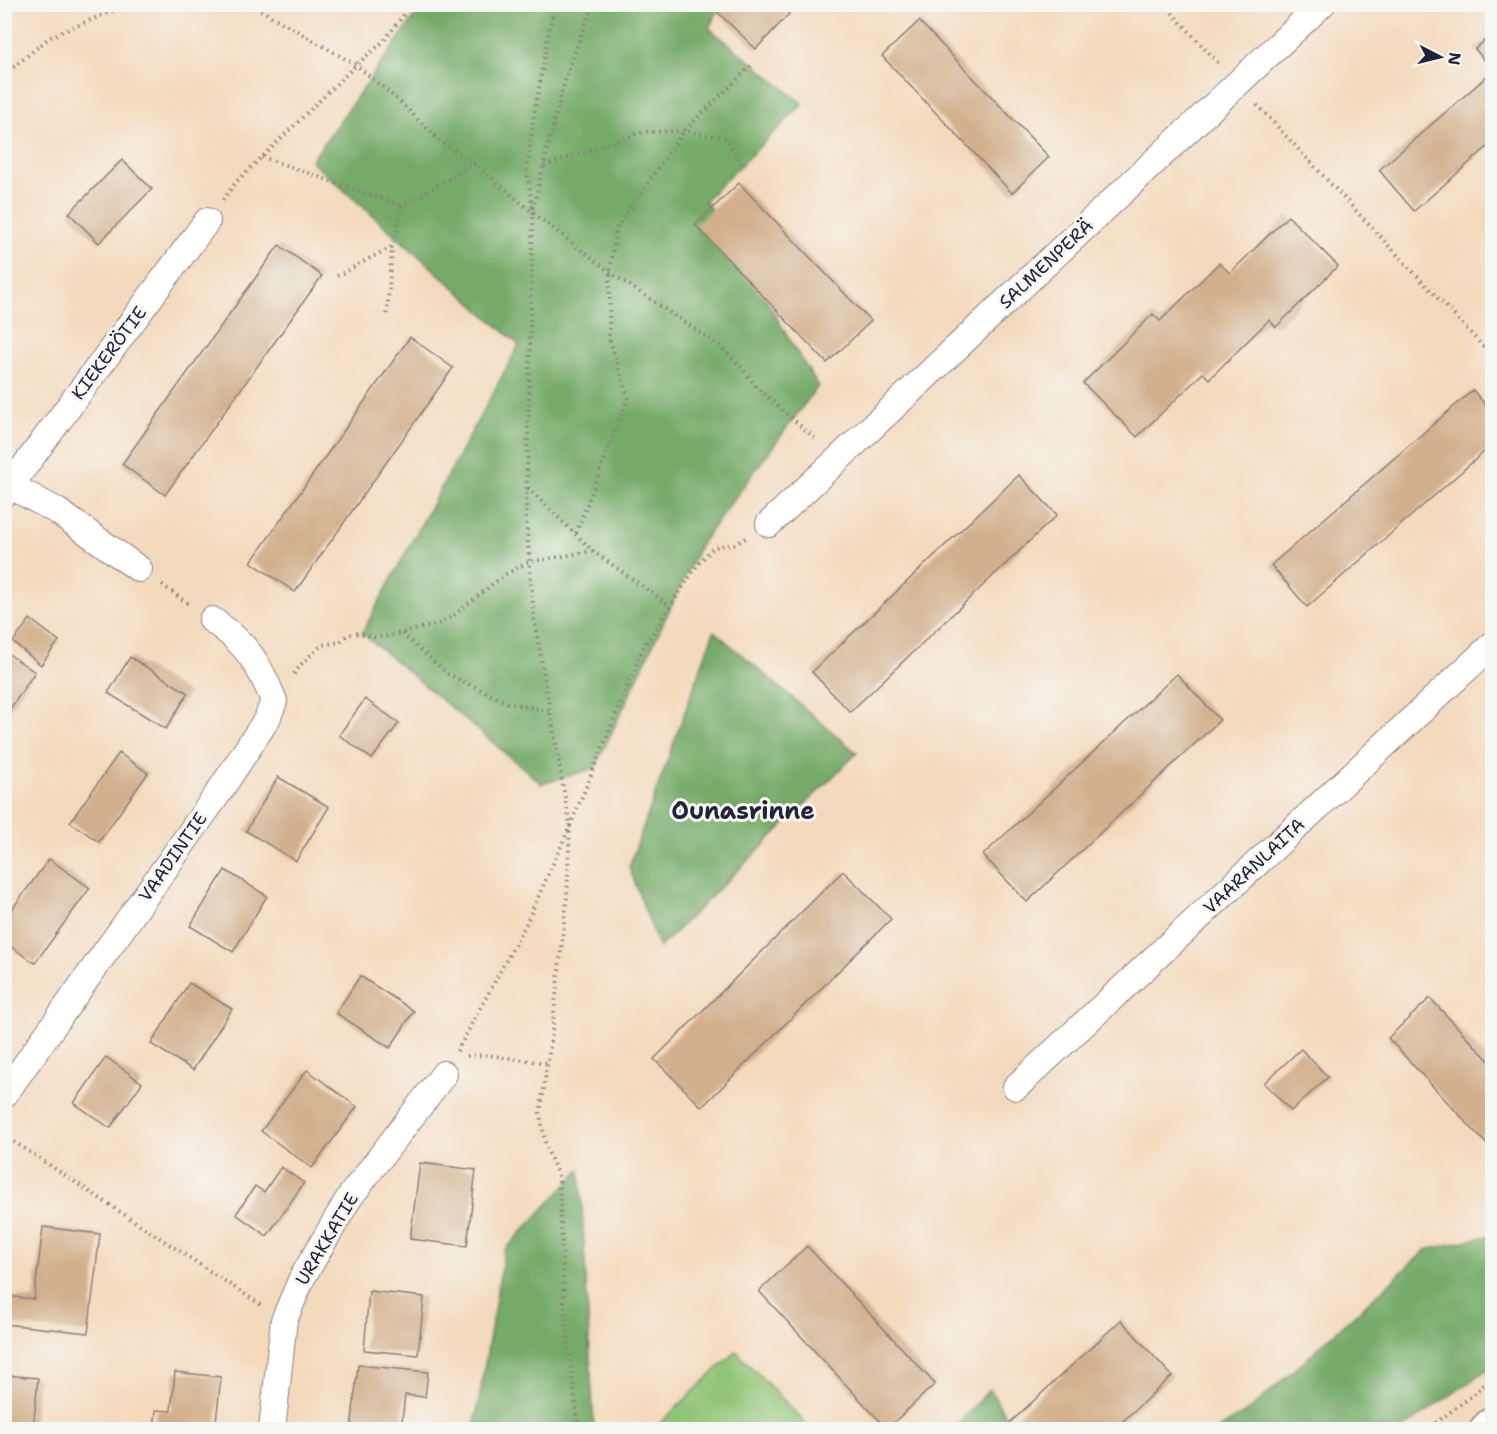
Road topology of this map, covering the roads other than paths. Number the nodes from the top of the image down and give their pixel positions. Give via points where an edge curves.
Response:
1 (1322, 4) edge
2 (207, 221) road end
3 (8, 490) edge
4 (770, 524) road end
5 (139, 569) road end
6 (212, 620) road end
7 (1492, 645) edge
8 (449, 1065) road end
9 (1016, 1087) dead end
10 (4, 1095) edge
11 (1492, 1424) edge
12 (272, 1430) edge
13 (1486, 1430) edge

1 - 4 street, SALMENPERÄ
2 - 3 street, KIEKERÖTIE
3 - 5 street, KIEKERÖTIE via 57,511
6 - 10 street, VAADINTIE via 245,648 263,673 274,701 267,719
7 - 9 street, VAARANLAITA
8 - 12 street, URAKKATIE via 349,1198 302,1278 284,1320
11 - 13 street

